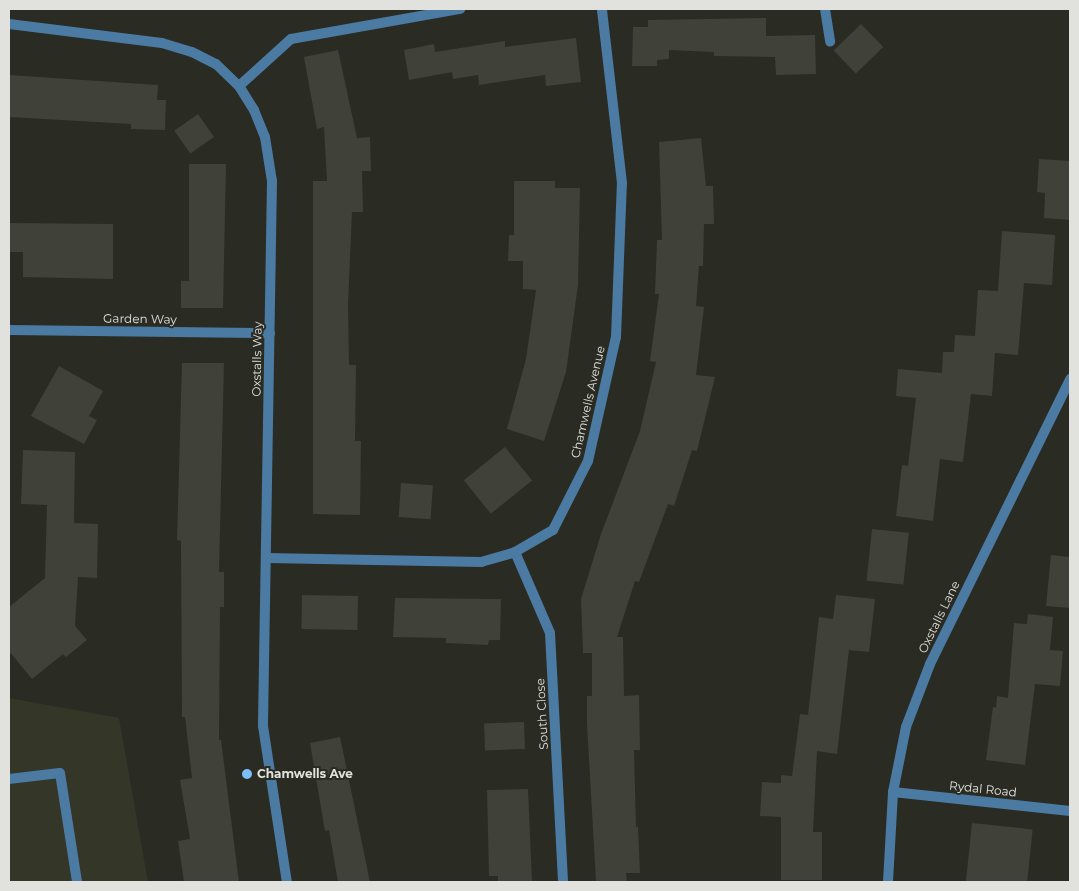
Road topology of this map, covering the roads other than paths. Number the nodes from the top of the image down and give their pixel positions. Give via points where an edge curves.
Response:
1 (460, 9) edge
2 (602, 9) edge
3 (825, 9) edge
4 (9, 24) edge
5 (830, 42) dead end
6 (239, 86) junction
7 (9, 330) edge
8 (270, 333) junction
9 (1070, 379) edge
10 (515, 552) junction
11 (266, 558) junction
12 (9, 778) edge
13 (894, 792) junction
14 (1070, 811) edge
15 (77, 882) edge
16 (287, 882) edge
17 (563, 882) edge
18 (888, 882) edge

1 - 6 street via 291,39
2 - 10 street, Chamwells Avenue via 622,183 616,337 588,461 553,530
3 - 5 street
4 - 6 street, Oxstalls Way via 162,43 216,64
6 - 8 street, Oxstalls Way via 265,137 272,180
7 - 8 street, Garden Way
8 - 11 street, Oxstalls Way
9 - 13 street, Oxstalls Lane via 930,664 906,727
10 - 11 street, Chamwells Avenue via 481,562
10 - 17 street, South Close via 550,633
11 - 16 street, Oxstalls Way via 263,726
12 - 15 street via 60,773
13 - 14 street, Rydal Road
13 - 18 street, Oxstalls Lane

